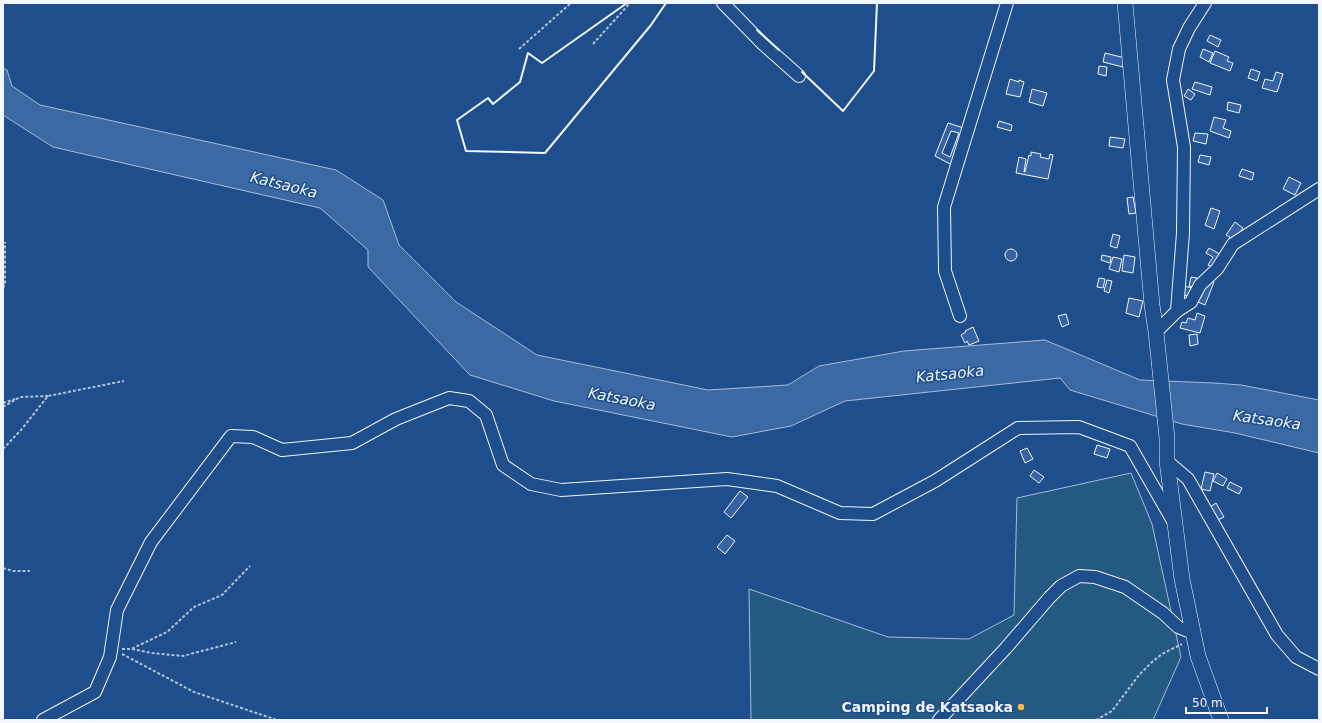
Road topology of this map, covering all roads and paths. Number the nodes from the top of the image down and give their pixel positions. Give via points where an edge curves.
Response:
1 (570, 3) edge
2 (630, 3) edge
3 (723, 3) edge
4 (1007, 3) edge
5 (1125, 3) edge
6 (1205, 3) edge
7 (593, 44) dead end
8 (519, 49) dead end
9 (799, 76) dead end
10 (1319, 189) edge
11 (5, 242) dead end
12 (3, 288) edge
13 (1177, 311) junction
14 (960, 316) dead end
15 (1156, 332) junction
16 (124, 381) dead end
17 (48, 396) junction
18 (20, 397) junction
19 (3, 403) edge
20 (3, 407) edge
21 (3, 450) edge
22 (1166, 461) junction
23 (1176, 526) junction
24 (250, 566) dead end
25 (3, 568) edge
26 (30, 570) dead end
27 (1194, 638) junction
28 (236, 642) dead end
29 (111, 649) junction
30 (131, 649) junction
31 (1319, 669) edge
32 (43, 720) edge
33 (277, 720) edge
34 (939, 720) edge
35 (1096, 720) edge
36 (1221, 720) edge

1 - 8 path
2 - 7 path
3 - 9 street
4 - 14 street via 944,207 945,271
5 - 15 main road
6 - 13 street via 1179,49 1173,80 1184,147 1184,233
10 - 13 street via 1233,244 1218,269 1200,285 1191,302
11 - 12 path
13 - 15 street
15 - 22 main road via 1167,438
16 - 17 path
17 - 18 path
17 - 21 path
18 - 19 path
18 - 20 path
22 - 23 main road
22 - 31 street via 1188,479 1277,635 1296,657
23 - 27 main road via 1182,579
23 - 29 street via 1130,446 1080,427 1018,428 935,481 873,514 840,513 776,486 727,479 561,490 531,484 503,465 486,415 469,401 449,398 396,419 352,443 282,450 254,437 231,436 151,542 117,610
24 - 30 path via 222,595 194,607 167,632
25 - 26 path via 13,571
27 - 34 street via 1125,587 1095,577 1079,576 1049,598
27 - 35 path via 1162,654 1139,675 1112,711
27 - 36 main road
28 - 30 path via 183,656
29 - 30 path
29 - 32 street via 95,692
29 - 33 path via 194,692

